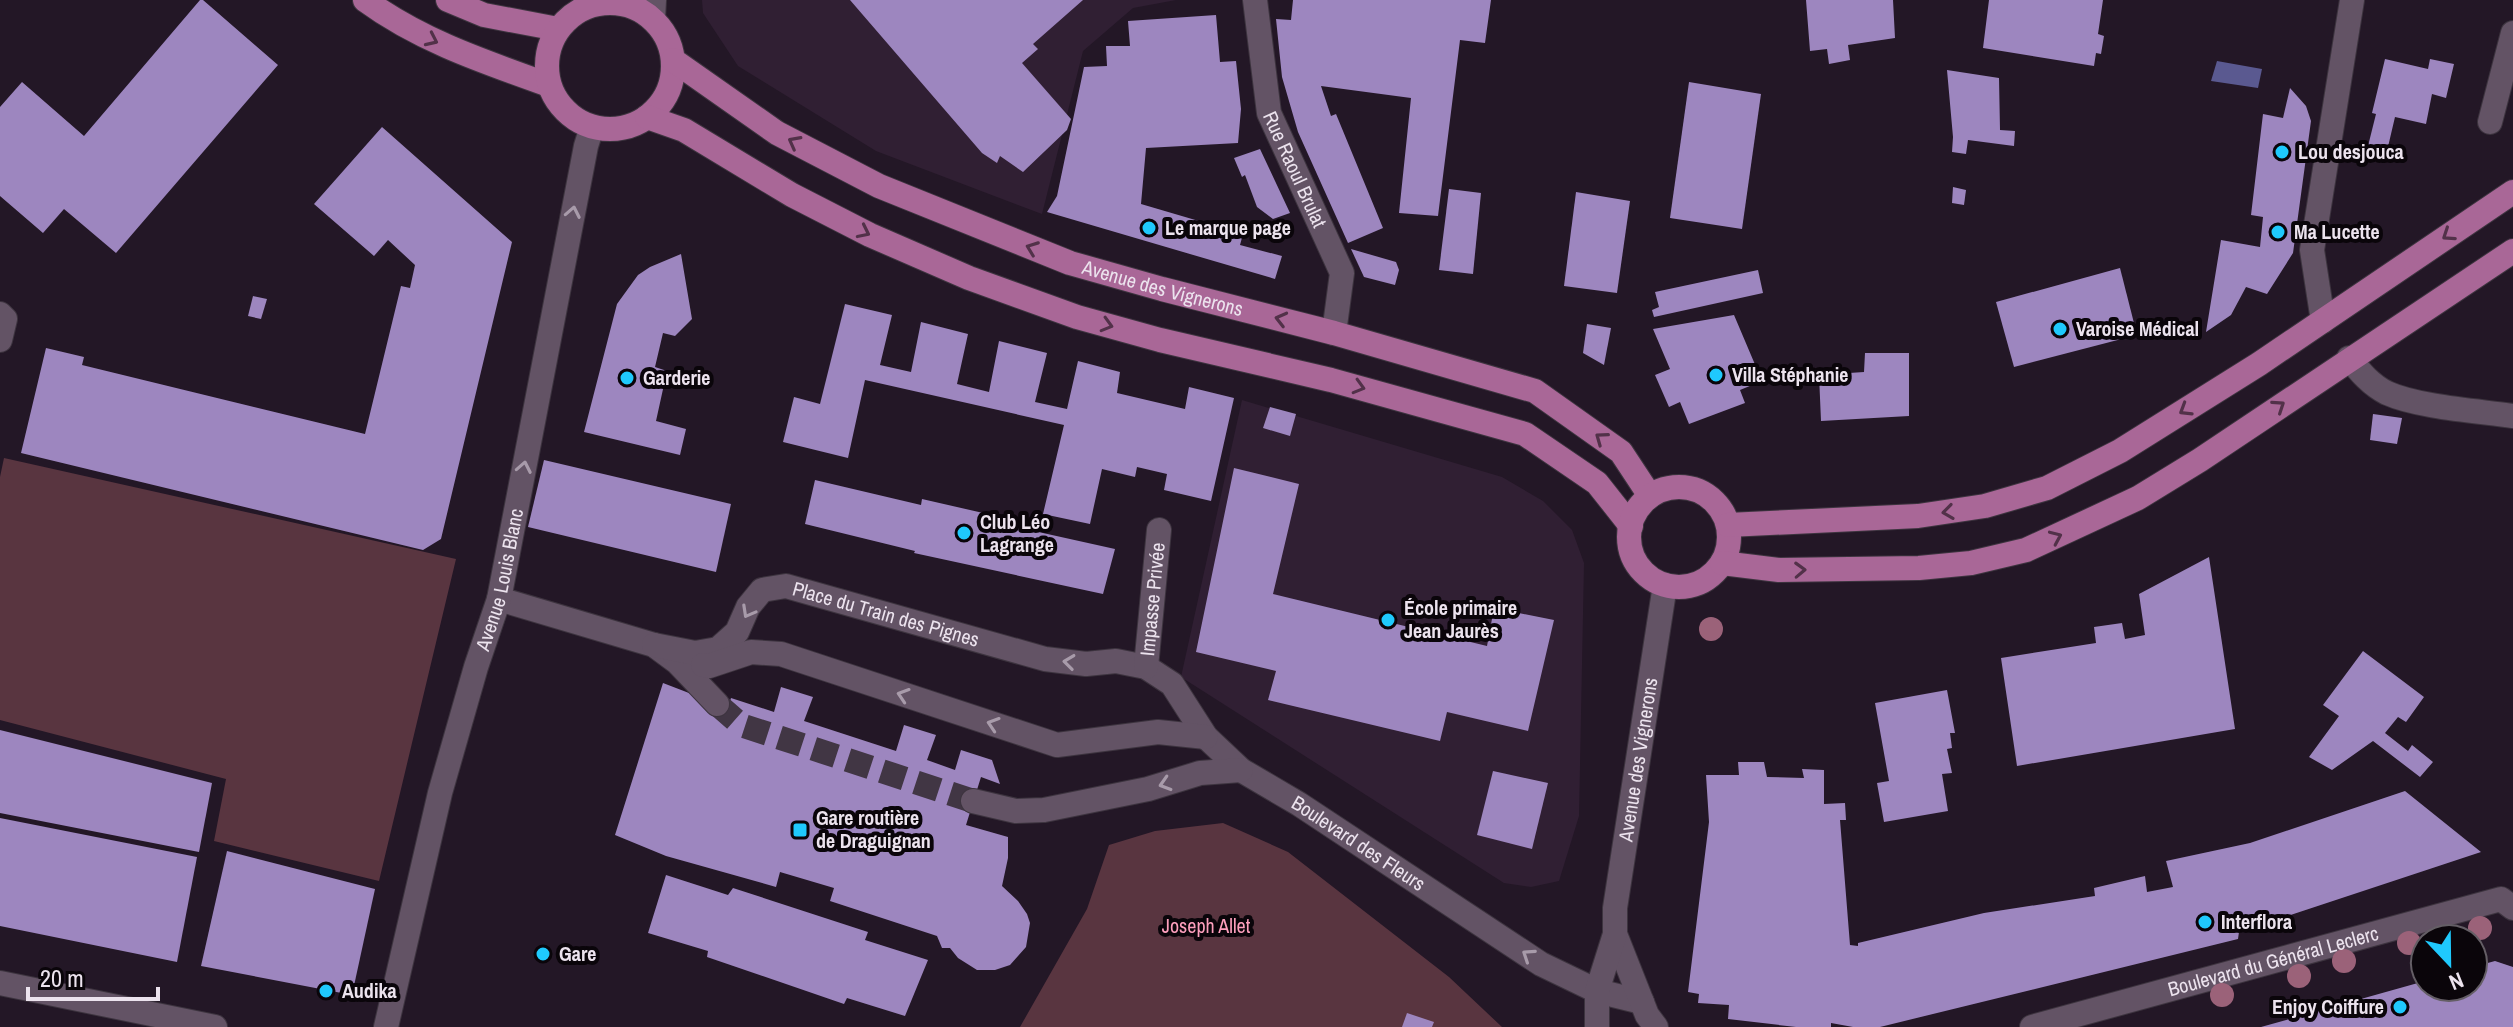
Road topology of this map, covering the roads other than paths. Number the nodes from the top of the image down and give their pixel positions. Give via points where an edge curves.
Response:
1 (365, 0) edge
2 (448, 0) edge
3 (1255, 0) edge
4 (2352, 0) edge
5 (604, 1) edge
6 (654, 10) edge
7 (558, 29) junction
8 (2513, 33) edge
9 (673, 60) junction
10 (549, 85) junction
11 (647, 117) junction
12 (2490, 122) dead end
13 (592, 127) junction
14 (2513, 192) edge
15 (2513, 251) edge
16 (0, 314) edge
17 (2323, 321) junction
18 (1334, 333) junction
19 (0, 340) edge
20 (2349, 358) junction
21 (2513, 416) edge
22 (1650, 496) junction
23 (1728, 525) junction
24 (1631, 526) junction
25 (1159, 530) dead end
26 (1722, 563) junction
27 (1665, 585) junction
28 (499, 599) junction
29 (654, 645) junction
30 (677, 662) junction
31 (1146, 667) junction
32 (717, 704) tunnel mouth
33 (1206, 737) junction
34 (1241, 770) junction
35 (973, 801) tunnel mouth
36 (2513, 908) edge
37 (1615, 934) junction
38 (0, 983) edge
39 (1597, 991) junction
40 (1642, 1002) junction
41 (215, 1027) edge
42 (386, 1027) edge
43 (1597, 1027) edge
44 (1656, 1027) edge
45 (2032, 1027) edge

1 -> 10 main road via 420,35
2 - 7 main road via 484,15
3 - 18 street, Rue Raoul Brulat via 1269,113 1342,273
4 - 17 street via 2312,250
5 - 6 main road
5 - 7 main road via 578,10
6 - 9 main road
7 - 10 main road via 549,46
8 - 12 street
9 - 11 main road via 672,81 663,101
18 -> 9 main road, Avenue des Vignerons via 1070,263 944,213 777,133
10 - 13 main road via 565,111
11 - 13 main road via 612,129
11 -> 24 main road via 684,130 870,235 982,283 1077,317 1525,434 1597,483
28 -> 13 street, Avenue Louis Blanc
14 -> 17 main road
15 - 20 main road
16 - 19 street via 5,319
17 -> 23 main road via 2120,451 2047,488 1985,506 1918,516
22 -> 18 main road, Avenue des Vignerons via 1621,452 1535,391
20 - 21 street via 2386,392
26 -> 20 main road via 1779,570 1919,568 2026,550 2138,498
22 - 23 main road via 1681,487 1697,491 1722,510
22 - 24 main road
23 - 26 main road via 1728,551
24 - 27 main road via 1636,562
25 - 31 street, Impasse Privée
26 - 27 main road via 1698,584
27 - 37 street, Avenue des Vignerons
28 - 29 street
28 - 42 street, Avenue Louis Blanc via 440,793
29 - 30 street
31 -> 29 street, Place du Train des Pignes via 1045,659 786,586 762,590 737,632 718,649 695,653
30 - 32 street
33 -> 30 street via 1158,732 1057,745 781,654 751,652 709,666
31 - 33 street, Boulevard des Fleurs via 1172,684
33 - 34 street, Boulevard des Fleurs
34 -> 35 street via 1200,773 1044,810 1016,811
39 -> 34 street, Boulevard des Fleurs via 1541,964
36 - 45 street, Boulevard du Général Leclerc via 2501,899
37 - 39 street, Avenue des Vignerons
37 - 40 street, Avenue des Vignerons
38 - 41 street
39 - 40 street, Boulevard des Fleurs
39 - 43 street, Avenue des Vignerons
40 - 44 street, Avenue des Vignerons

